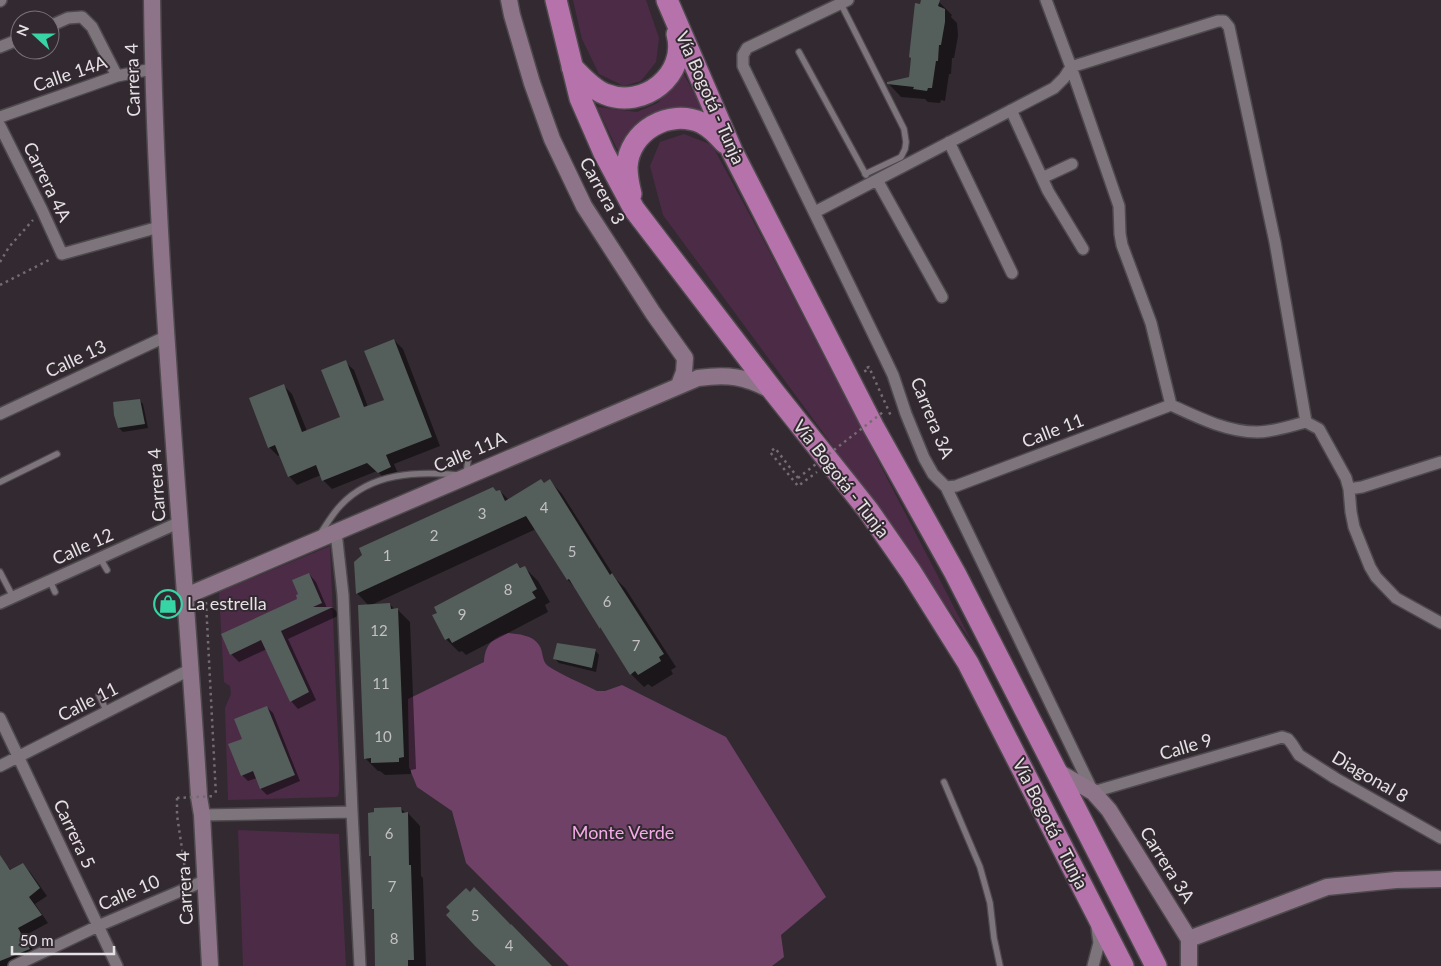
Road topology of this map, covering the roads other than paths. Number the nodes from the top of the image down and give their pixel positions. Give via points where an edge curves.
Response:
1 (152, 0) edge
2 (509, 0) edge
3 (556, 0) edge
4 (1046, 0) edge
5 (845, 2) edge
6 (669, 5) edge
7 (60, 22) edge
8 (799, 52) dead end
9 (572, 66) junction
10 (1071, 67) junction
11 (152, 69) junction
12 (117, 76) junction
13 (1011, 110) junction
14 (0, 116) edge
15 (0, 126) edge
16 (949, 142) junction
17 (732, 151) junction
18 (1072, 164) dead end
19 (1042, 178) junction
20 (871, 179) junction
21 (634, 209) junction
22 (815, 212) junction
23 (159, 227) junction
24 (1083, 249) dead end
25 (1012, 273) dead end
26 (942, 297) dead end
27 (166, 336) junction
28 (679, 385) junction
29 (774, 392) junction
30 (1171, 405) junction
31 (0, 414) edge
32 (1306, 422) junction
33 (58, 454) dead end
34 (468, 460) dead end
35 (1441, 462) edge
36 (465, 476) junction
37 (0, 482) edge
38 (946, 487) junction
39 (1349, 489) junction
40 (180, 522) junction
41 (336, 532) junction
42 (316, 540) junction
43 (100, 558) junction
44 (107, 570) dead end
45 (0, 572) edge
46 (50, 581) junction
47 (56, 592) dead end
48 (186, 596) junction
49 (12, 598) junction
50 (0, 603) edge
51 (1441, 623) edge
52 (192, 669) junction
53 (100, 695) dead end
54 (108, 712) junction
55 (0, 718) edge
56 (1288, 739) joint
57 (18, 757) junction
58 (0, 766) edge
59 (1055, 770) junction
60 (944, 782) dead end
61 (1093, 792) junction
62 (352, 812) junction
63 (202, 815) junction
64 (1441, 838) edge
65 (1441, 879) edge
66 (204, 881) junction
67 (1095, 912) junction
68 (98, 926) junction
69 (1189, 939) junction
70 (14, 966) edge
71 (117, 966) edge
72 (210, 966) edge
73 (360, 966) edge
74 (1000, 966) edge
75 (1093, 966) edge
76 (1123, 966) edge
77 (1156, 966) edge
78 (1189, 966) edge

1 - 11 street, Carrera 4
2 - 28 street, Carrera 3 via 532,83 552,139 584,206 685,358
3 - 9 highway, Vía Bogotá - Tunja
4 - 10 street
5 - 20 lane via 905,135 905,149 901,156
5 - 22 street, Carrera 3A via 747,48 743,55 743,66
6 - 9 highway via 679,40 678,58 670,75 657,89 640,97 622,99 604,94
6 - 17 highway, Vía Bogotá - Tunja
7 - 12 street via 82,16 92,27
8 - 20 lane
9 - 21 highway, Vía Bogotá - Tunja via 580,98
10 - 13 street via 1054,88
10 - 30 street via 1119,206 1122,245 1151,323
10 - 32 street via 1218,21 1224,21 1229,27 1275,242
11 - 12 street, Calle 14A
11 - 23 street, Carrera 4
12 - 14 street, Calle 14A
13 - 16 street
13 - 19 street
15 - 23 street, Carrera 4A via 62,254
16 - 20 street
16 - 25 street
17 - 21 highway via 702,123 682,118 662,121 645,131 632,147 627,167
17 - 59 highway, Vía Bogotá - Tunja
18 - 19 street
19 - 24 street
20 - 22 street
20 - 26 street
21 - 29 highway, Vía Bogotá - Tunja
22 - 38 street, Carrera 3A via 893,374 924,458
23 - 27 street, Carrera 4
27 - 31 street, Calle 13 via 51,386
27 - 40 street, Carrera 4
28 - 29 street, Calle 11A via 717,375 756,382
28 - 36 street, Calle 11A
29 - 67 highway, Vía Bogotá - Tunja via 868,510 968,663
30 - 32 street via 1233,429 1257,432
30 - 38 street, Calle 11
32 - 39 street via 1319,428
33 - 37 lane
34 - 36 lane
35 - 39 street
36 - 41 street, Calle 11A
36 - 42 lane via 402,474 380,480 357,491 340,505
38 - 61 street, Carrera 3A
39 - 51 street via 1354,527 1376,578 1396,598
40 - 43 street, Calle 12
40 - 48 street, Carrera 4
41 - 42 street, Calle 11A
41 - 62 street via 343,595
42 - 48 street, Calle 11A
43 - 44 lane
43 - 46 street, Calle 12
45 - 49 lane
46 - 47 lane
46 - 49 street, Calle 12
48 - 52 street, Carrera 4
49 - 50 street, Calle 12
52 - 54 street, Calle 11
52 - 63 street, Carrera 4
53 - 54 lane
54 - 57 street, Calle 11
55 - 57 street, Carrera 5
56 - 61 street, Calle 9 via 1282,738
56 - 64 street, Diagonal 8 via 1306,760
57 - 58 street, Calle 11
57 - 68 street, Carrera 5
59 - 61 street, Carrera 3A
59 - 77 highway, Vía Bogotá - Tunja
60 - 74 lane via 980,867 990,903
61 - 69 street, Carrera 3A via 1109,810
62 - 63 street
62 - 73 street
63 - 66 street, Carrera 4
65 - 69 street via 1326,887
66 - 68 street, Calle 10
66 - 72 street, Carrera 4
67 - 75 street via 1099,943
67 - 76 highway, Vía Bogotá - Tunja
68 - 70 street, Calle 10
68 - 71 street, Carrera 5
69 - 78 street

